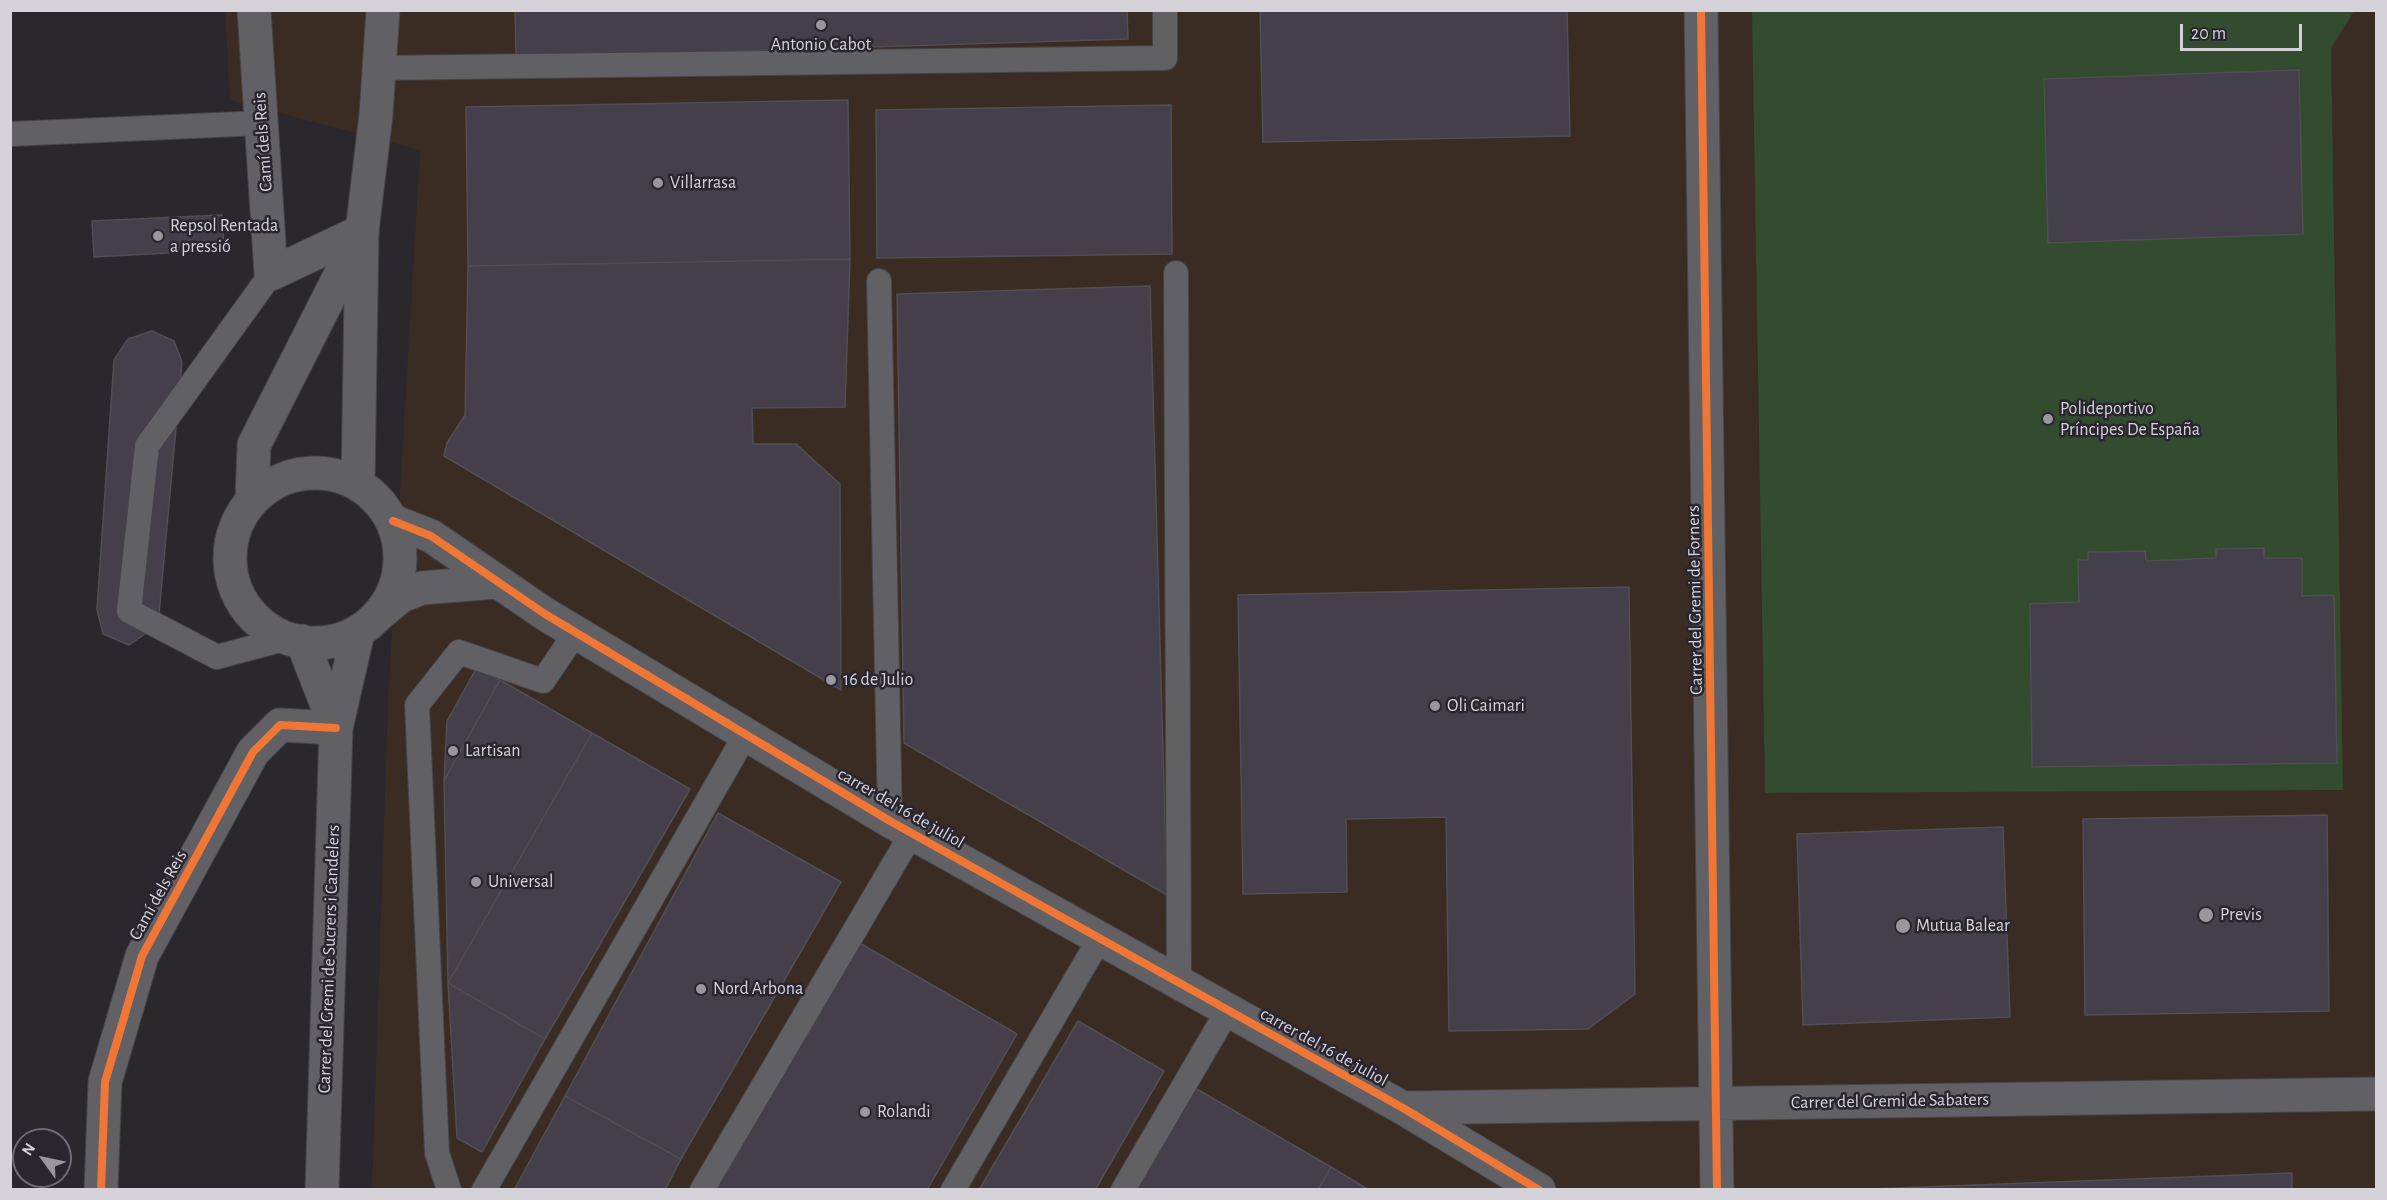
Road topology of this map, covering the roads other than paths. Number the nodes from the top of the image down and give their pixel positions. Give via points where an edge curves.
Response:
1 (254, 10) edge
2 (383, 10) edge
3 (1165, 10) edge
4 (1701, 10) edge
5 (377, 68) junction
6 (262, 123) junction
7 (10, 134) edge
8 (362, 231) junction
9 (1176, 273) dead end
10 (271, 274) junction
11 (879, 281) dead end
12 (358, 483) junction
13 (252, 500) junction
14 (393, 521) junction
15 (497, 582) junction
16 (368, 624) junction
17 (576, 632) junction
18 (295, 640) junction
19 (336, 728) junction
20 (746, 734) junction
21 (901, 827) junction
22 (1100, 938) junction
23 (1179, 982) junction
24 (1228, 1010) junction
25 (2376, 1094) edge
26 (1718, 1104) junction
27 (1403, 1108) junction
28 (101, 1190) edge
29 (322, 1190) edge
30 (449, 1190) edge
31 (484, 1190) edge
32 (702, 1190) edge
33 (953, 1190) edge
34 (1123, 1190) edge
35 (1539, 1190) edge
36 (1717, 1190) edge

1 - 6 street, Camí dels Reis
2 - 5 street
3 - 5 lane via 1165,58
4 - 26 street, Carrer del Gremi de Forners
5 - 8 street via 376,115
6 - 7 lane
6 - 10 street, Camí dels Reis
8 - 10 street
8 - 12 street
8 - 13 street via 254,445
9 - 23 lane
10 - 18 lane via 147,446 129,611 217,657
11 - 21 lane
12 - 13 street via 331,473 302,473 274,483
12 - 14 street via 378,499
13 - 18 street via 237,525 230,553 233,582 246,608 267,628
14 - 15 street, carrer del 16 de juliol via 431,536
14 - 16 street via 400,546 399,571 392,595
15 - 16 street via 423,588 401,596
15 - 17 street, carrer del 16 de juliol
16 - 18 street via 335,641
16 - 19 street, Carrer del Gremi de Sucrers i Candelers
17 - 20 street, carrer del 16 de juliol
17 - 30 lane via 543,681 459,652 417,705 437,1153
18 - 19 street, Carrer del Gremi de Sucrers i Candelers
19 - 28 street, Camí dels Reis via 280,725 253,752 142,956 105,1082
19 - 29 street, Carrer del Gremi de Sucrers i Candelers
20 - 21 street, carrer del 16 de juliol
20 - 31 lane
21 - 22 street, carrer del 16 de juliol
21 - 32 lane
22 - 23 street, carrer del 16 de juliol
22 - 33 lane
23 - 24 street, carrer del 16 de juliol
24 - 27 street, carrer del 16 de juliol
24 - 34 lane
25 - 26 street, Carrer del Gremi de Sabaters
26 - 27 street, Carrer del Gremi de Sabaters
26 - 36 street, Carrer del Gremi de Forners
27 - 35 street, carrer del 16 de juliol

